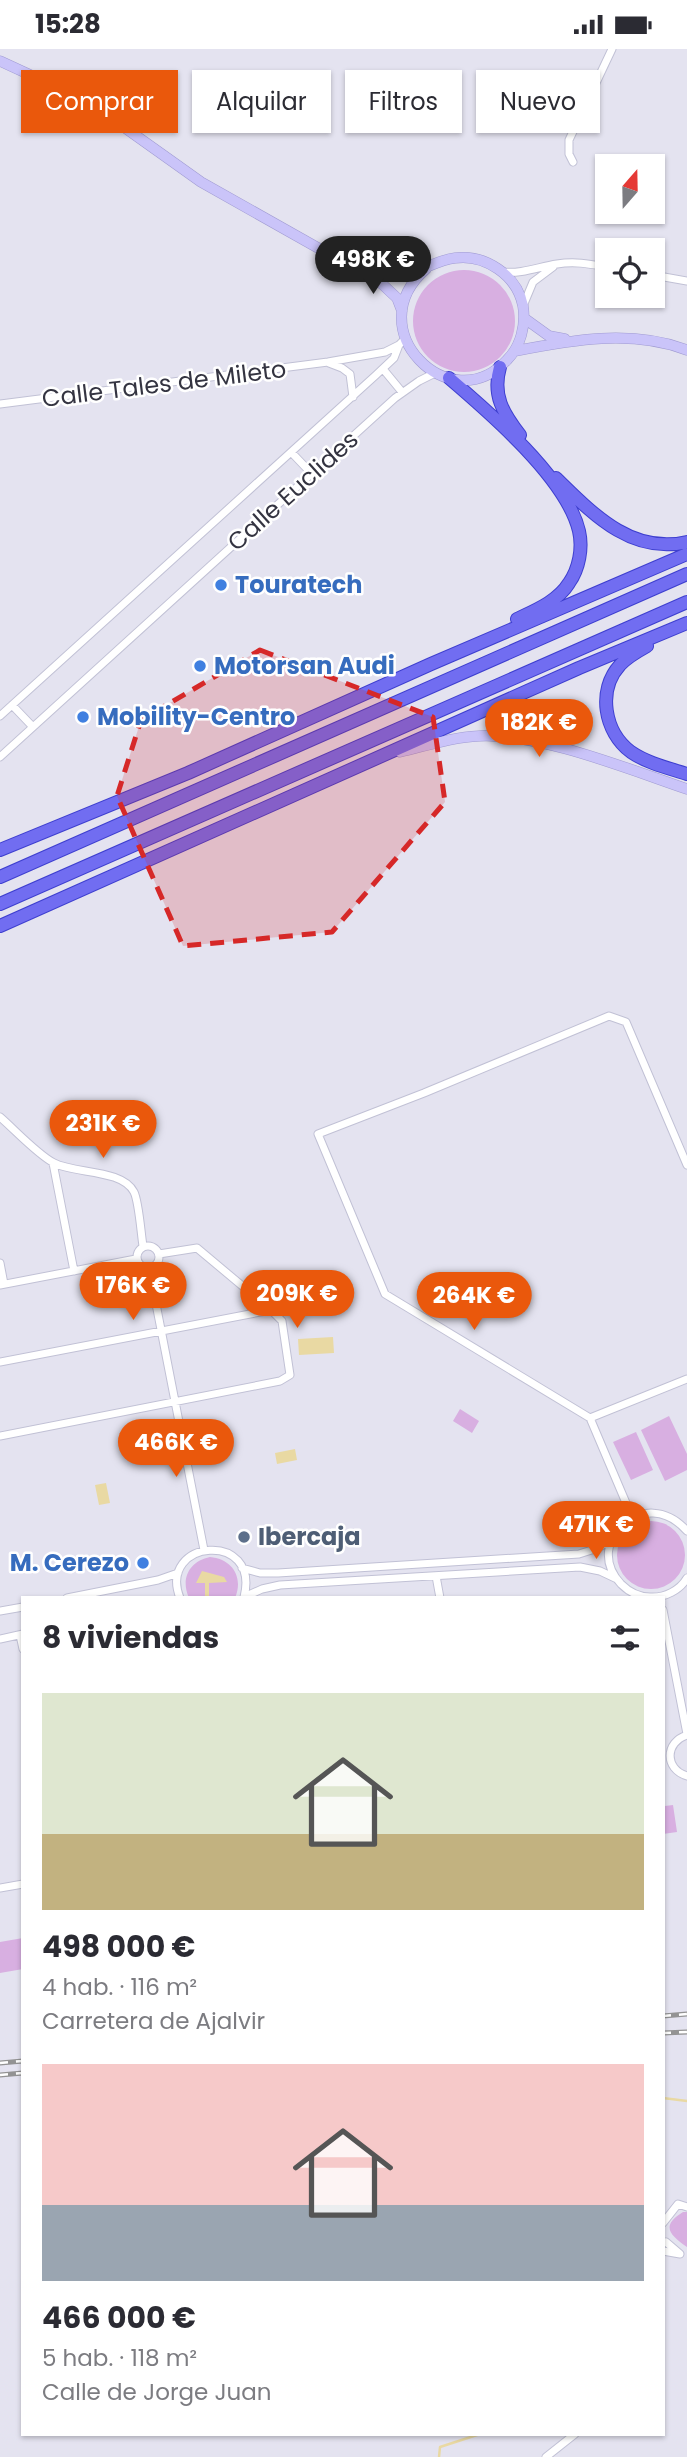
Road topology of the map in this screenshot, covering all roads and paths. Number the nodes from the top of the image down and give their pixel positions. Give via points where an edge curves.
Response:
1 (612, 49) edge
2 (0, 61) edge
3 (573, 162) dead end
4 (560, 263) junction
5 (595, 265) edge
6 (358, 269) junction
7 (426, 269) junction
8 (502, 272) junction
9 (665, 277) edge
10 (687, 281) edge
11 (523, 306) junction
12 (402, 311) junction
13 (524, 318) junction
14 (576, 341) junction
15 (402, 342) junction
16 (687, 350) edge
17 (515, 351) junction
18 (328, 362) junction
19 (500, 367) junction
20 (383, 369) junction
21 (435, 373) junction
22 (449, 378) junction
23 (402, 392) junction
24 (352, 397) junction
25 (0, 404) edge
26 (292, 453) junction
27 (312, 474) junction
28 (687, 542) edge
29 (687, 554) edge
30 (687, 575) edge
31 (687, 602) edge
32 (687, 623) edge
33 (431, 664) junction
34 (12, 705) junction
35 (0, 716) edge
36 (33, 727) junction
37 (389, 754) junction
38 (0, 757) edge
39 (687, 774) edge
40 (687, 789) edge
41 (0, 850) edge
42 (0, 877) edge
43 (0, 904) edge
44 (0, 926) edge
45 (0, 1118) edge
46 (52, 1163) junction
47 (687, 1165) edge
48 (143, 1246) junction
49 (159, 1254) junction
50 (136, 1259) junction
51 (0, 1263) edge
52 (149, 1268) junction
53 (74, 1271) junction
54 (2, 1285) edge
55 (271, 1310) junction
56 (163, 1331) junction
57 (0, 1362) edge
58 (687, 1379) edge
59 (176, 1402) junction
60 (590, 1419) junction
61 (0, 1436) edge
62 (632, 1517) junction
63 (687, 1531) edge
64 (612, 1539) junction
65 (204, 1550) junction
66 (242, 1568) junction
67 (178, 1573) junction
68 (436, 1576) junction
69 (687, 1578) edge
70 (617, 1579) junction
71 (77, 1596) edge
72 (180, 1596) edge
73 (244, 1596) edge
74 (246, 1596) edge
75 (440, 1596) edge
76 (645, 1596) edge
77 (663, 1596) edge
78 (21, 1607) edge
79 (0, 1611) edge
80 (665, 1620) edge
81 (21, 1634) edge
82 (0, 1639) edge
83 (687, 1735) edge
84 (666, 1760) edge
85 (687, 1776) edge
86 (21, 1884) edge
87 (0, 1888) edge
88 (687, 2207) edge
89 (665, 2220) edge
90 (665, 2246) edge
91 (683, 2257) edge
92 (572, 2436) edge
93 (546, 2457) edge

1 - 3 street via 569,140
2 - 6 street via 65,91 201,182
4 - 5 street
4 - 8 street
4 - 11 street via 533,282
6 - 7 street via 401,275
6 - 12 street via 382,283
7 - 8 street via 444,260 465,258
7 - 12 street via 410,288
8 - 11 street
9 - 10 street
11 - 13 street
12 - 15 street
13 - 14 street via 549,336
13 - 17 street
14 - 16 street via 646,338
14 - 17 street
15 - 18 street, Calle Tales de Mileto via 385,352
15 - 20 street, Calle Euclides
15 - 21 street
17 - 19 street
18 - 24 street via 350,374
18 - 25 street, Calle Tales de Mileto
19 - 22 street via 476,378
19 - 28 highway via 496,390 504,412 586,507 626,536 664,545
20 - 23 street
20 - 24 street, Calle Euclides
21 - 22 street
21 - 23 street, Calle Euclides
22 - 33 highway via 486,410 551,480 576,520 581,549 569,585 549,603
23 - 27 street, Calle Euclides
24 - 26 street, Calle Euclides
26 - 27 street
26 - 34 street, Calle Euclides
27 - 36 street, Calle Euclides
29 - 33 highway
30 - 42 highway
31 - 43 highway
32 - 37 highway
32 - 39 highway via 621,663 606,695 607,718 630,751
33 - 41 highway
34 - 35 street, Calle Euclides
34 - 36 street
36 - 38 street, Calle Euclides
37 - 40 street via 452,739 515,738 558,747
37 - 44 highway
45 - 46 street
46 - 48 street via 106,1175 134,1192
46 - 53 street
47 - 60 street via 626,1022 609,1016 318,1134 385,1294
48 - 49 street via 151,1245
48 - 50 street
49 - 52 street via 155,1266
49 - 55 street via 197,1248
50 - 52 street
50 - 53 street
51 - 54 street
52 - 56 street
53 - 54 street
55 - 56 street
55 - 59 street via 282,1321 290,1375 280,1381
56 - 57 street
56 - 59 street
58 - 60 street
59 - 61 street
59 - 65 street
60 - 62 street
62 - 63 street via 656,1512 668,1515
62 - 64 street
64 - 66 street via 579,1554 278,1573
64 - 70 street via 610,1566
65 - 66 street via 226,1552
65 - 67 street via 193,1554
66 - 73 street
67 - 71 street
67 - 72 street
68 - 70 street via 580,1567
68 - 74 street via 280,1585
68 - 75 street
69 - 77 street
70 - 76 street
78 - 79 street
80 - 83 street
81 - 82 street
83 - 84 street via 671,1746
84 - 85 street
86 - 87 street
88 - 89 street via 678,2204
90 - 91 street
92 - 93 street

